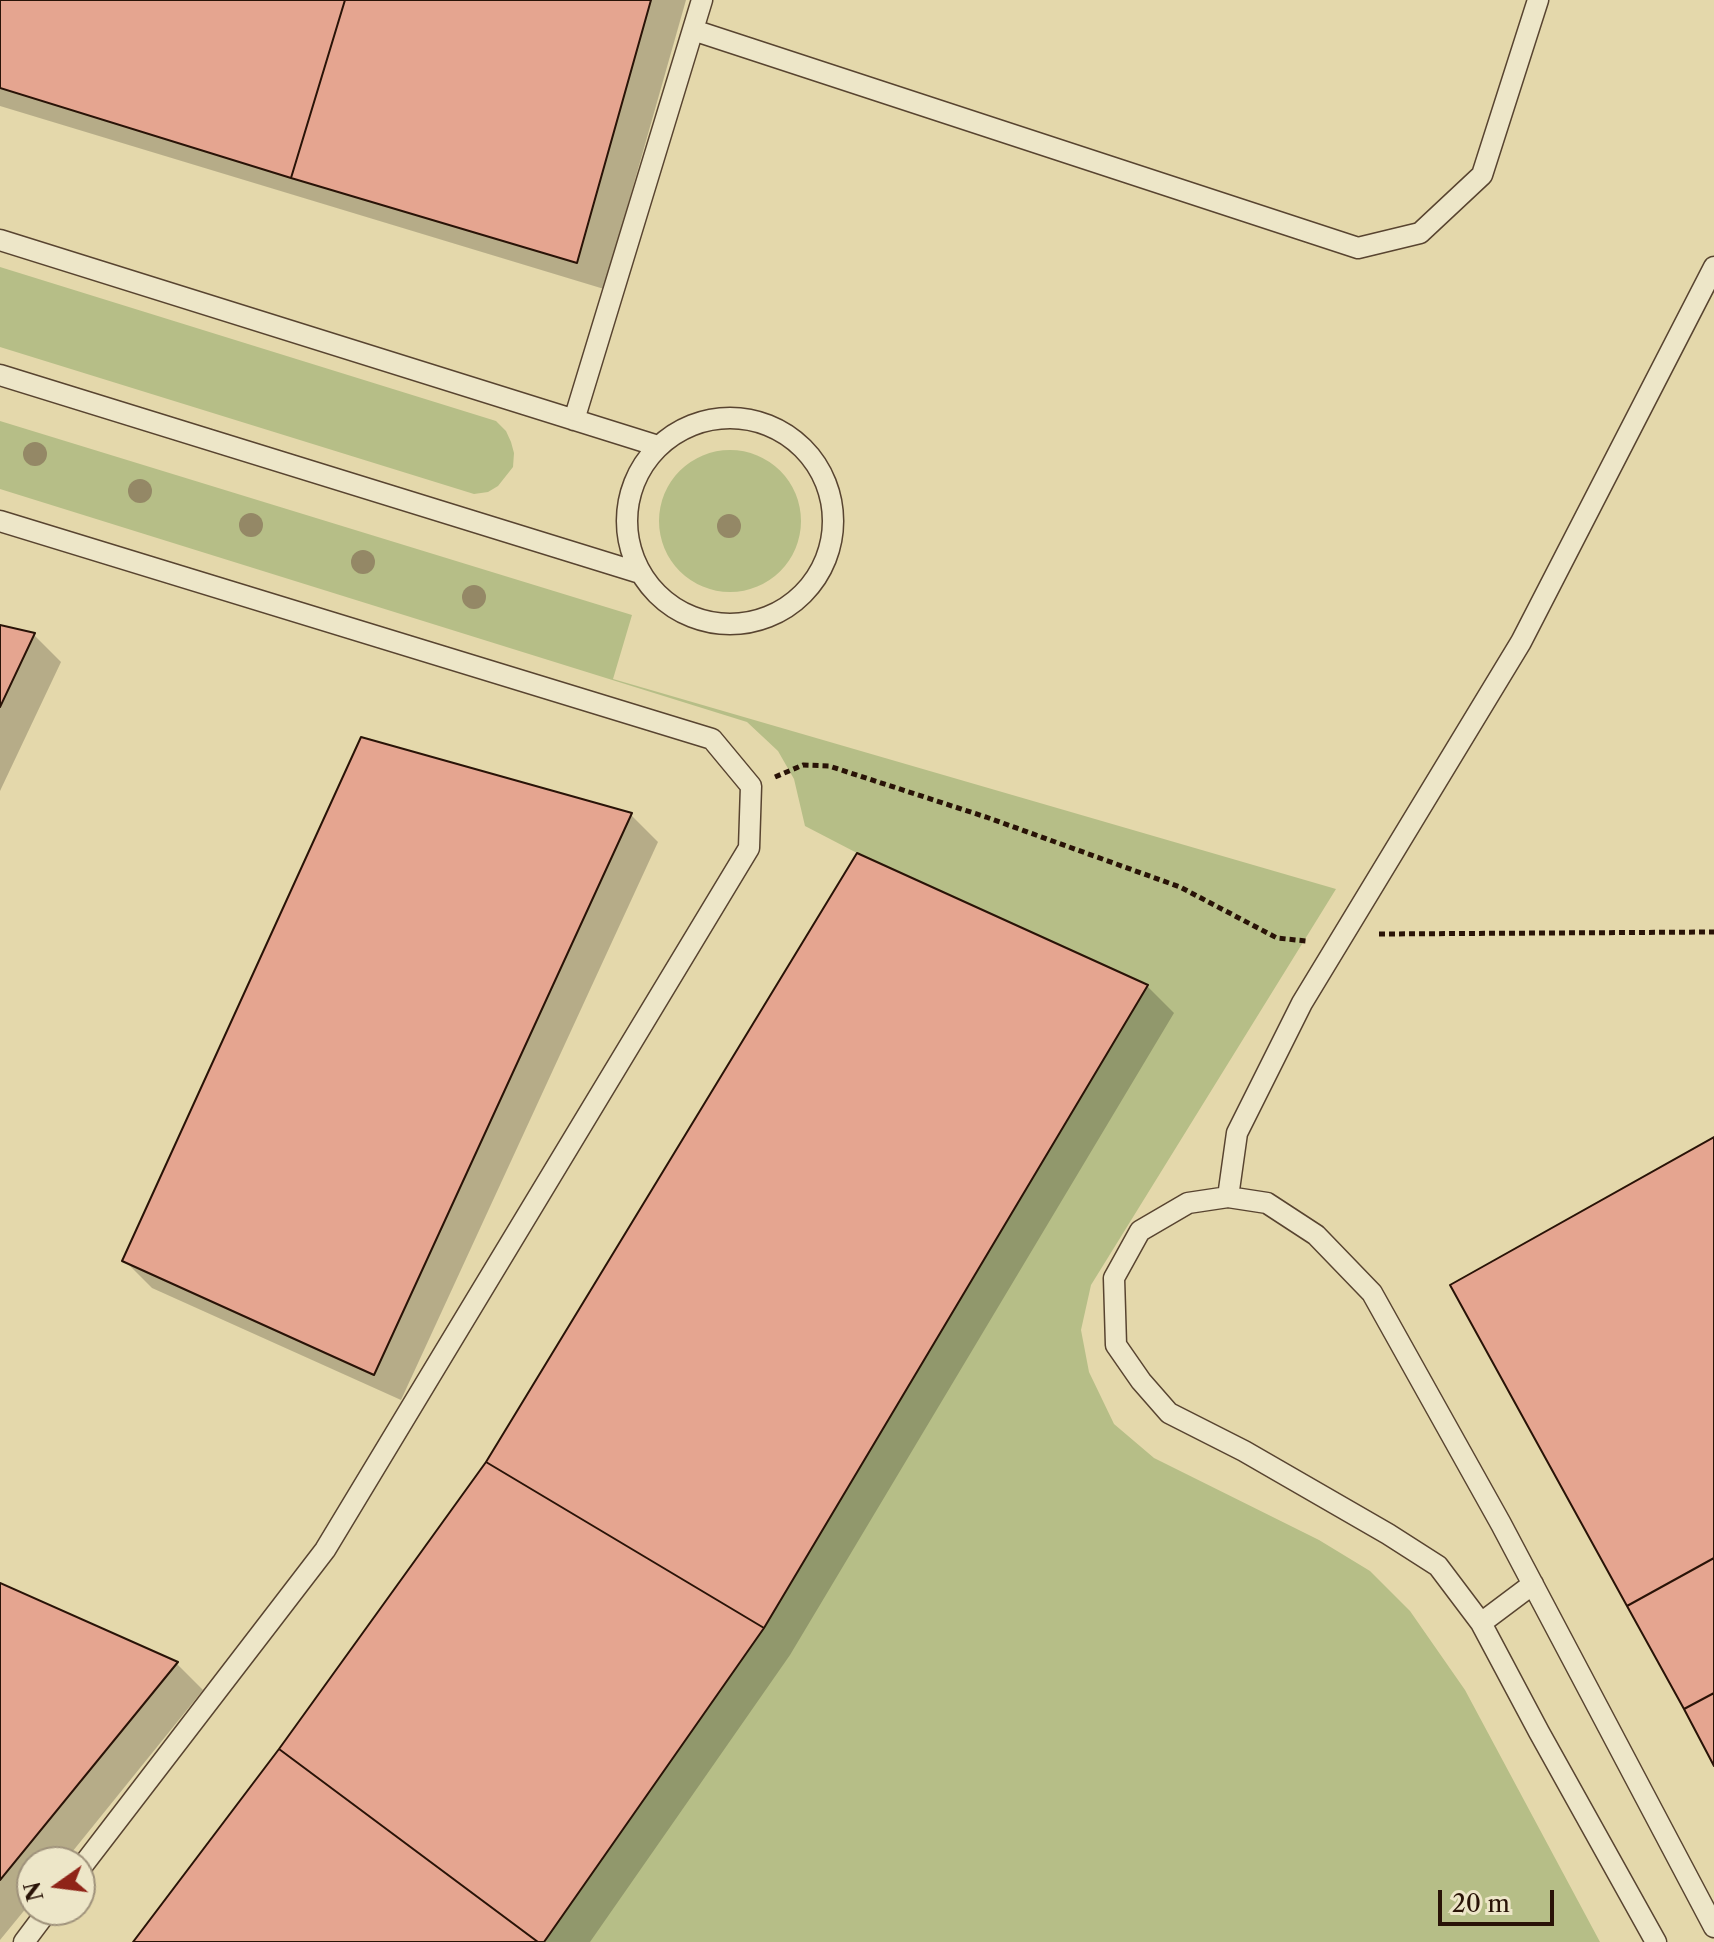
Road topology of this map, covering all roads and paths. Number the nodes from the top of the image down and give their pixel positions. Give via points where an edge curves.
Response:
1 (702, 0) edge
2 (1538, 0) edge
3 (693, 30) junction
4 (0, 240) edge
5 (1714, 267) edge
6 (0, 375) edge
7 (574, 420) junction
8 (658, 446) junction
9 (0, 521) edge
10 (640, 573) junction
11 (751, 786) junction
12 (1714, 932) edge
13 (1345, 934) junction
14 (1228, 1197) junction
15 (1533, 1584) junction
16 (1481, 1623) junction
17 (96, 1848) edge
18 (1714, 1927) edge
19 (1656, 1942) edge

1 - 3 lane
2 - 3 lane via 1482,175 1420,233 1358,248
3 - 7 lane
4 - 7 lane
5 - 13 lane via 1521,642
6 - 10 lane
7 - 8 lane
8 - 10 lane via 637,475 627,509 628,541
8 - 10 lane via 687,426 722,417 757,421 789,436 814,461 829,493 833,528 825,561 808,589 783,610 753,623 720,624 688,616 661,598
9 - 11 lane via 712,739
11 - 13 path via 803,765 829,766 1180,887 1277,938 1309,941
11 - 17 lane via 749,848 325,1550
12 - 13 path
13 - 14 lane via 1302,1003 1237,1133
14 - 15 lane via 1267,1203 1316,1235 1372,1293
14 - 16 lane via 1188,1203 1140,1231 1114,1278 1116,1345 1169,1413 1244,1451 1438,1566
15 - 16 lane
15 - 18 lane
16 - 19 lane

